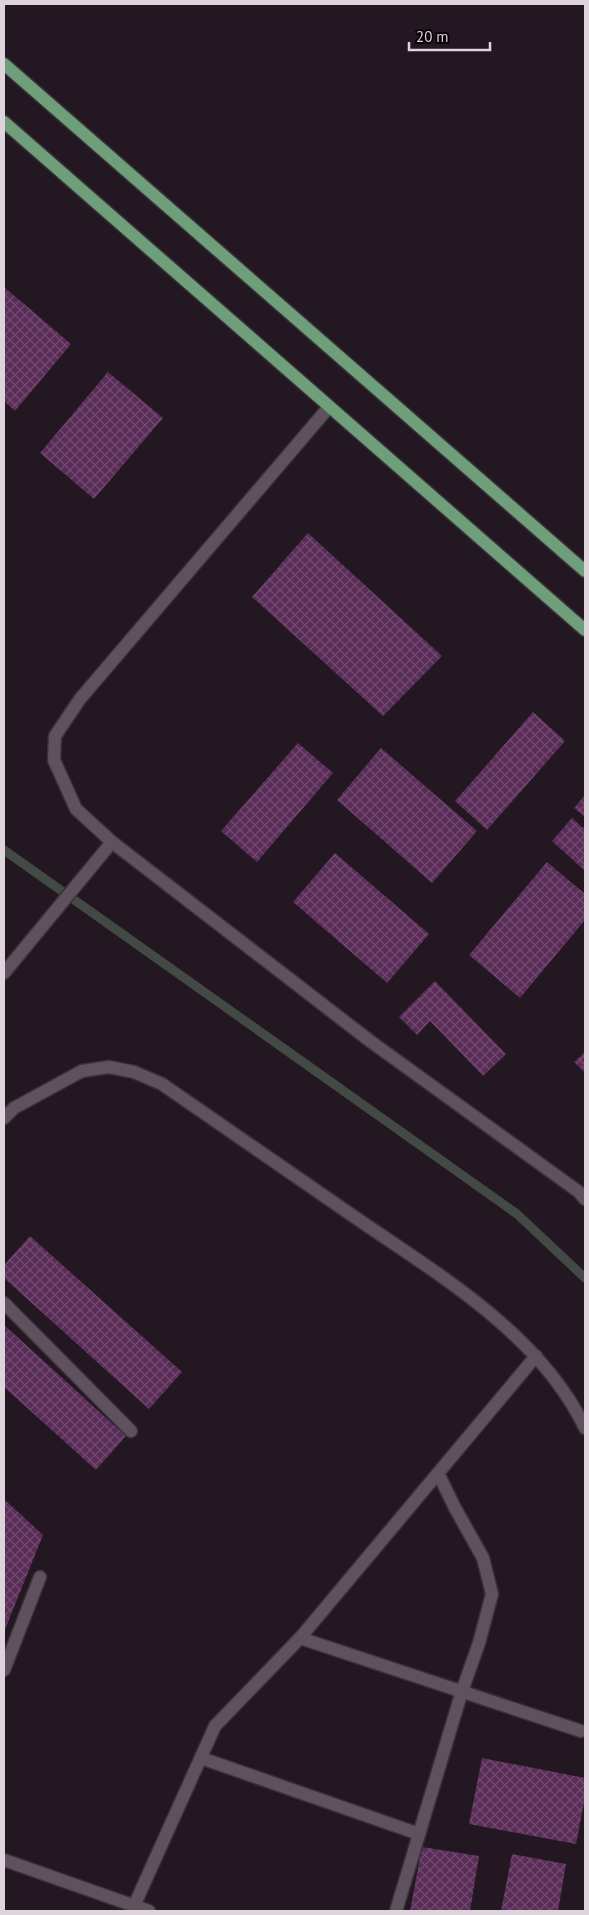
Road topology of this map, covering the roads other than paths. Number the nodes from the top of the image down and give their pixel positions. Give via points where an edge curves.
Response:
1 (4, 64) edge
2 (4, 122) edge
3 (330, 407) junction
4 (585, 571) edge
5 (585, 630) edge
6 (112, 842) junction
7 (4, 973) edge
8 (4, 1118) edge
9 (585, 1199) edge
10 (4, 1304) edge
11 (536, 1356) junction
12 (585, 1428) edge
13 (131, 1431) dead end
14 (438, 1473) junction
15 (40, 1577) dead end
16 (300, 1638) junction
17 (4, 1670) edge
18 (462, 1691) junction
19 (581, 1731) dead end
20 (201, 1758) junction
21 (419, 1834) junction
22 (4, 1860) edge
23 (134, 1906) junction
24 (149, 1911) edge
25 (396, 1911) edge

1 - 4 main road
2 - 3 main road
3 - 5 main road
3 - 6 street via 80,699 55,736 54,760 76,809
6 - 7 street
6 - 9 street via 370,1041
8 - 11 street via 14,1108 82,1071 110,1067 134,1072 162,1084 468,1296
10 - 13 street
11 - 12 street via 575,1406
11 - 14 street
14 - 16 street
14 - 18 street via 483,1558 492,1594
15 - 17 street
16 - 18 street
16 - 20 street via 215,1726
18 - 19 street
18 - 21 street
20 - 21 street
20 - 23 street
21 - 25 street
22 - 23 street
23 - 24 street

